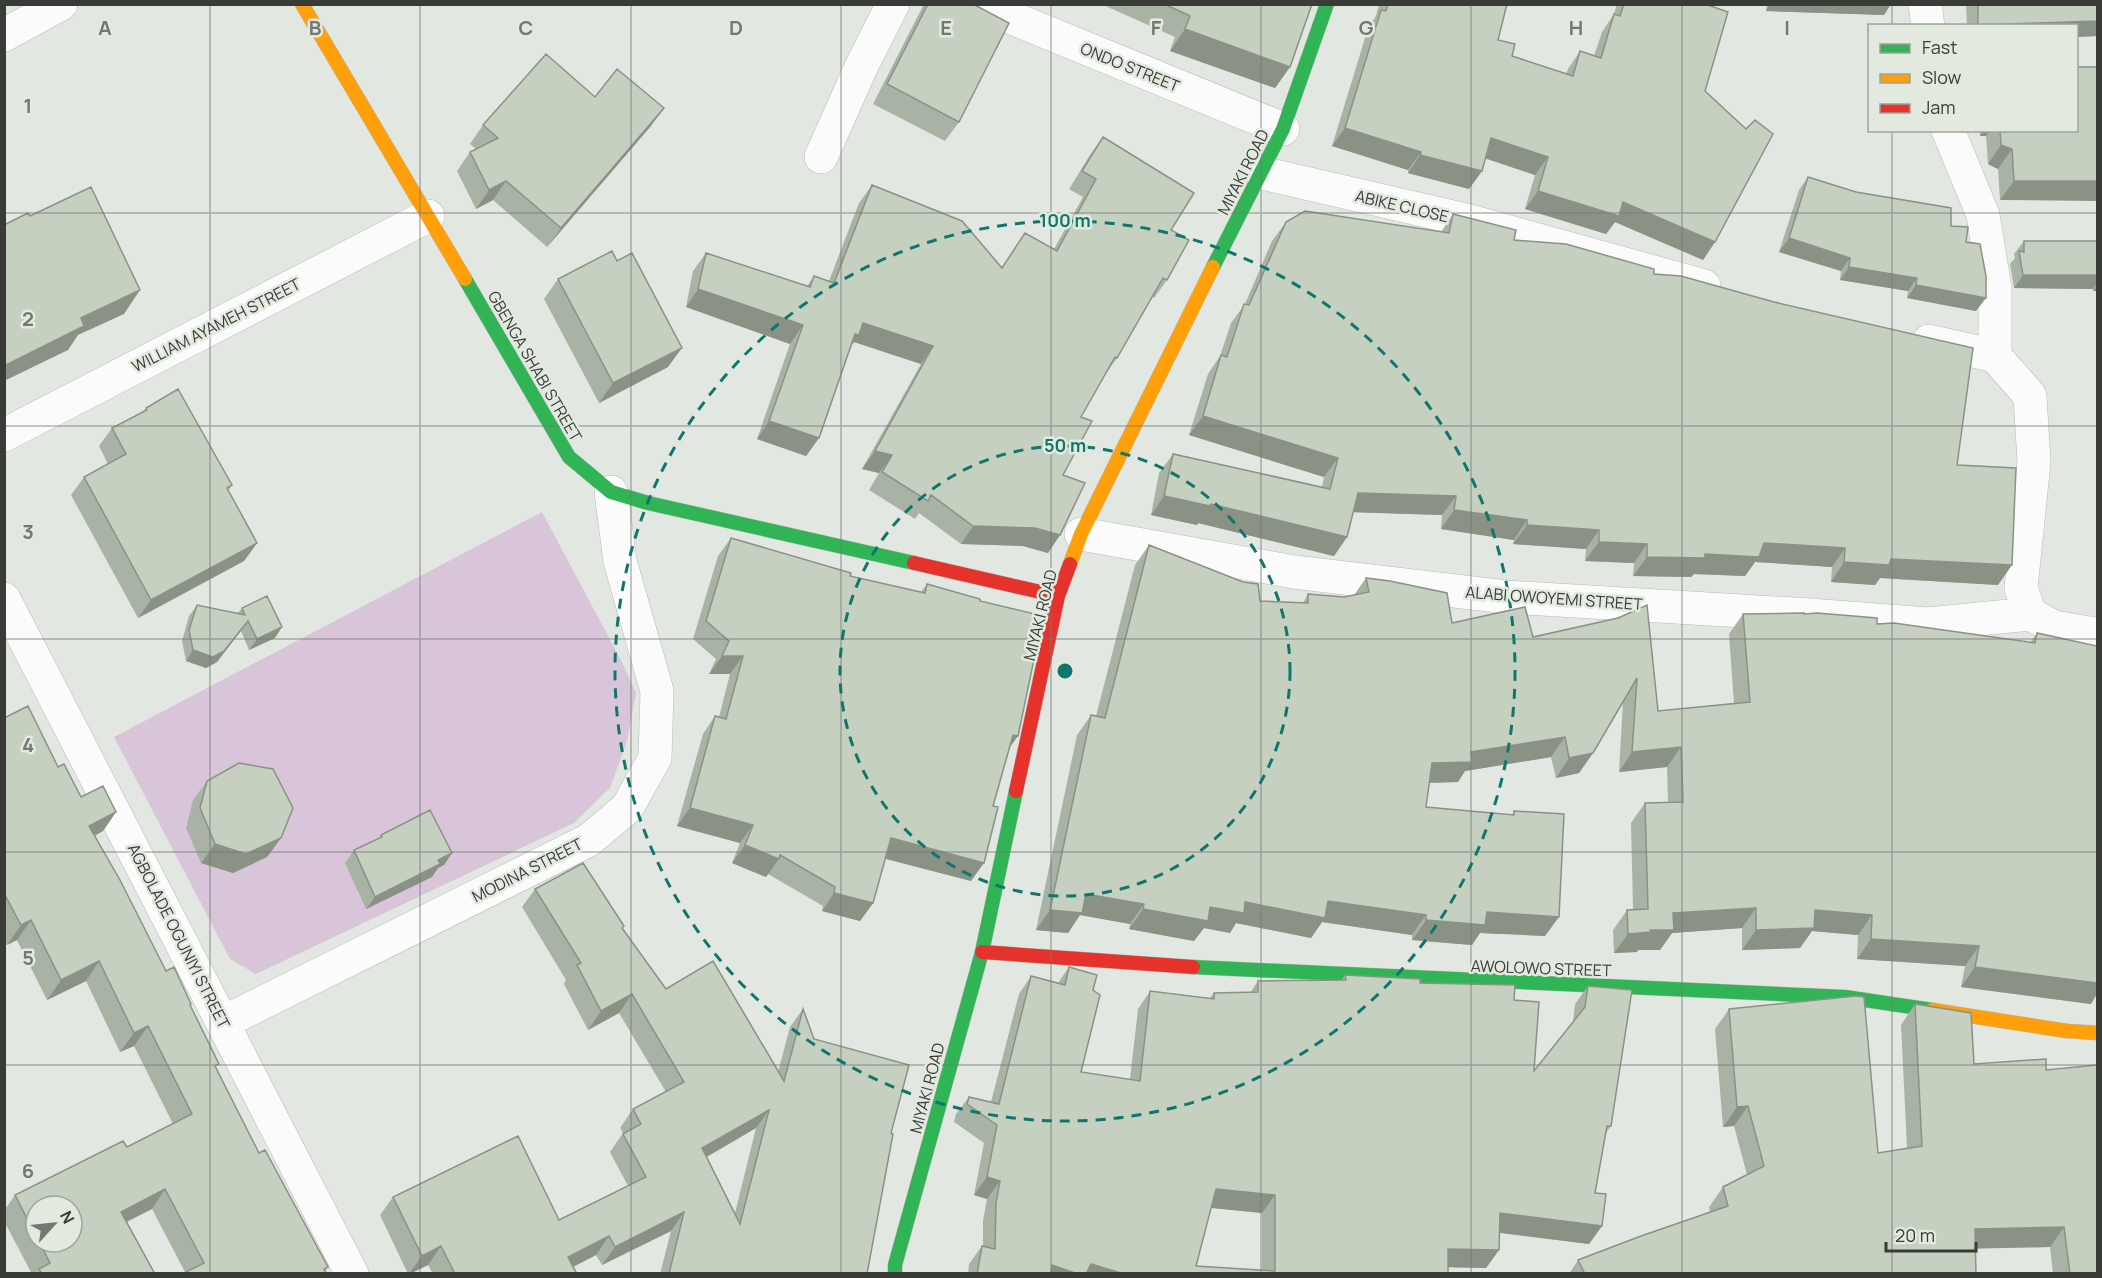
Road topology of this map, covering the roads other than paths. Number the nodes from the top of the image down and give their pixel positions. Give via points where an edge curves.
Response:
1 (61, 4) edge
2 (302, 4) edge
3 (893, 4) edge
4 (978, 4) edge
5 (1327, 4) edge
6 (1924, 4) edge
7 (1928, 24) edge
8 (4, 35) edge
9 (1283, 129) junction
10 (1949, 132) edge
11 (821, 158) dead end
12 (1262, 173) junction
13 (428, 216) junction
14 (1731, 293) edge
15 (1903, 335) edge
16 (1995, 356) junction
17 (4, 435) edge
18 (611, 492) junction
19 (1081, 534) junction
20 (1058, 596) junction
21 (4, 599) edge
22 (2030, 614) junction
23 (2097, 639) edge
24 (982, 952) junction
25 (224, 1022) junction
26 (2097, 1033) edge
27 (352, 1274) edge
28 (895, 1274) edge

1 - 8 street
2 - 13 street, GBENGA SHABI STREET
3 - 11 street
4 - 9 street, ONDO STREET
5 - 9 street, MIYAKI ROAD
6 - 7 street
9 - 12 street, MIYAKI ROAD
10 - 16 street via 1983,215 1995,288
12 - 14 street, ABIKE CLOSE via 1466,220
12 - 19 street, MIYAKI ROAD
13 - 17 street, WILLIAM AYAMEH STREET
13 - 18 street, GBENGA SHABI STREET via 569,458
15 - 16 street
16 - 22 street via 2030,396 2034,462 2021,588
18 - 20 street, GBENGA SHABI STREET
18 - 25 street, MODINA STREET via 620,561 657,691 655,758 627,808 589,840
19 - 20 street, MIYAKI ROAD
19 - 22 street, ALABI OWOYEMI STREET via 1294,572 1506,597 1928,624
20 - 24 street, MIYAKI ROAD
21 - 25 street, AGBOLADE OGUNIYI STREET
22 - 23 street via 2054,627 2095,634
24 - 26 street, AWOLOWO STREET via 1249,971 1845,997
24 - 28 street, MIYAKI ROAD
25 - 27 street, AGBOLADE OGUNIYI STREET

